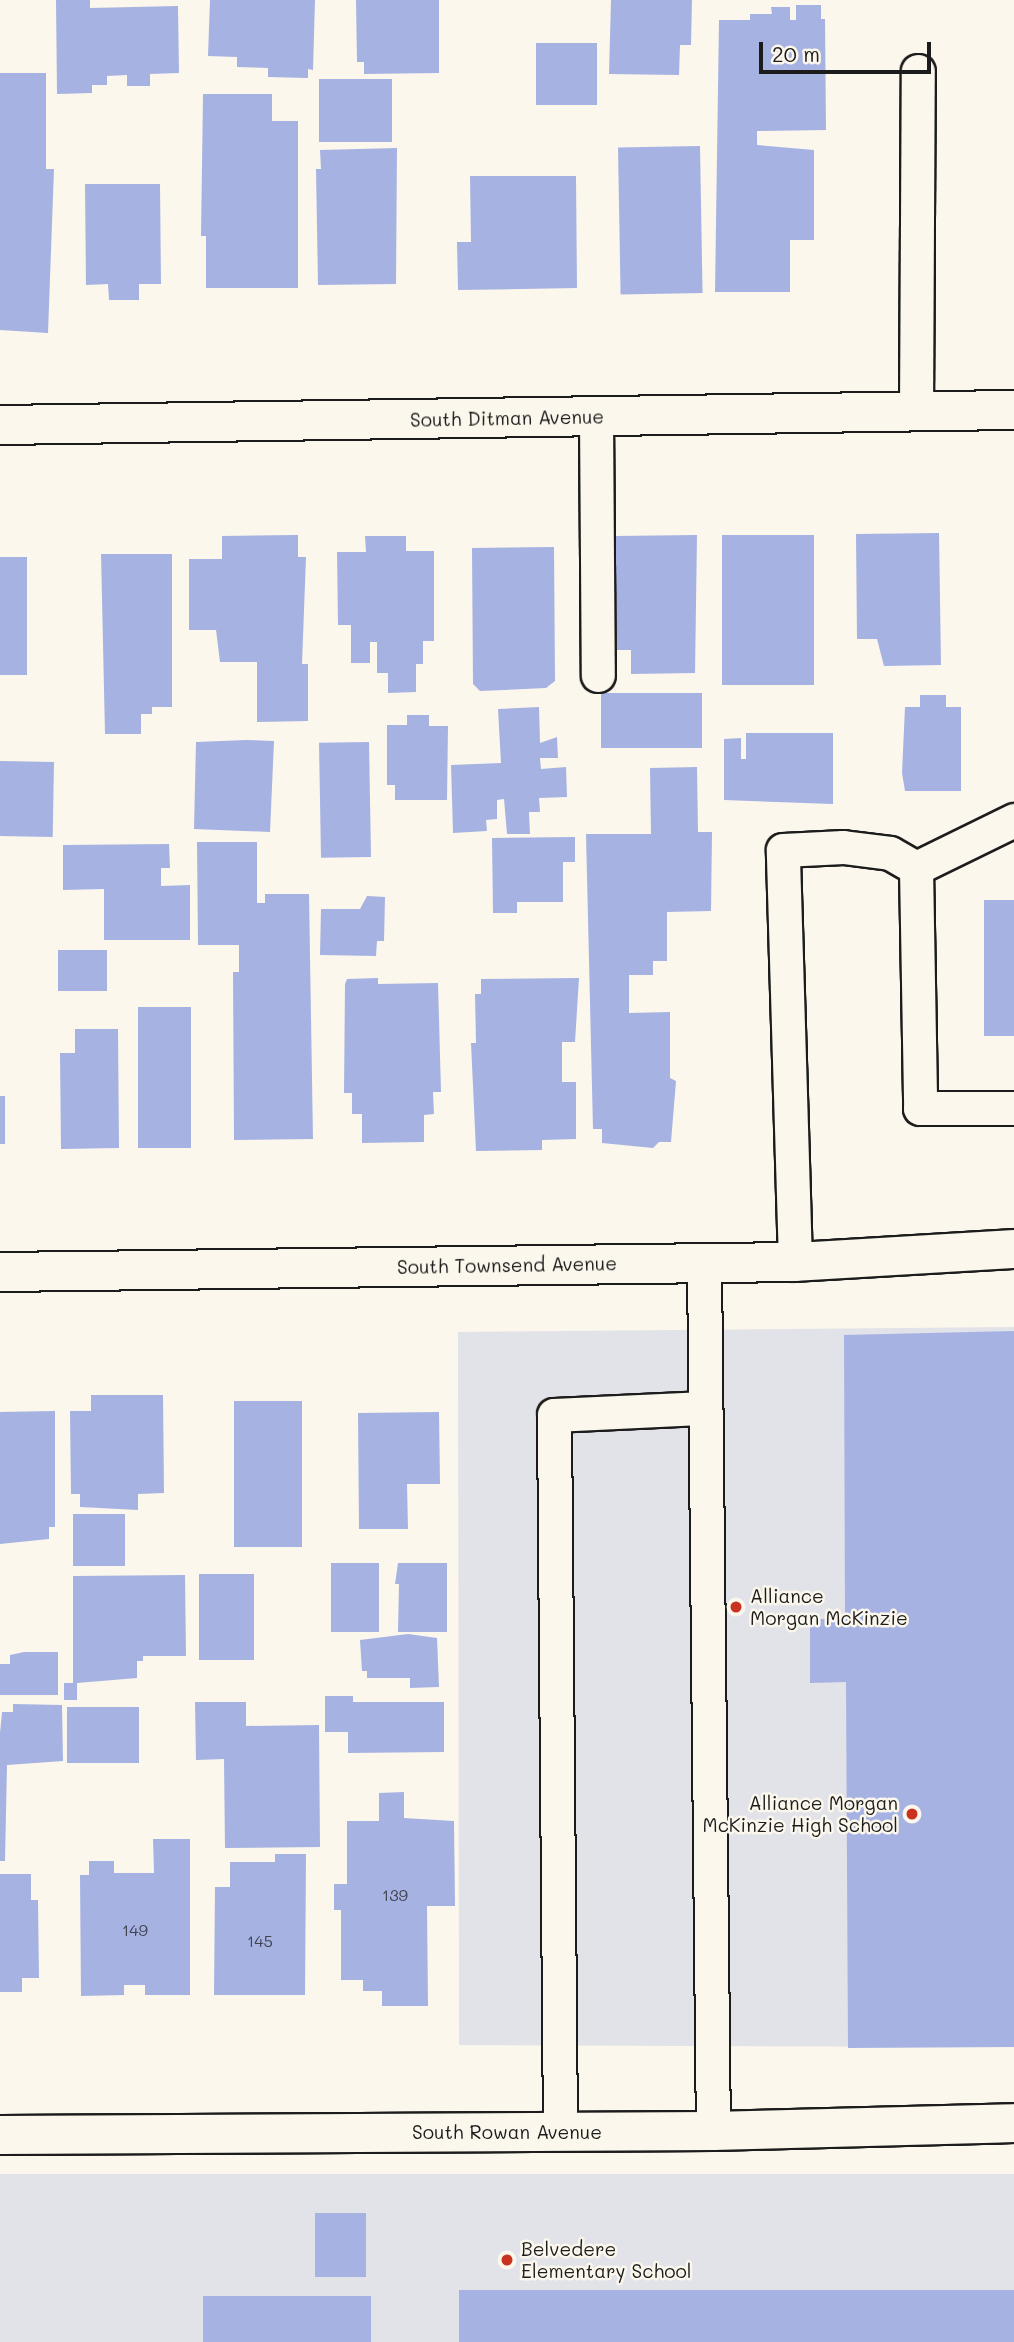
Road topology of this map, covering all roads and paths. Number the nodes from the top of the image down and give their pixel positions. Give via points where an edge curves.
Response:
1 (918, 71) dead end
2 (1014, 410) edge
3 (916, 412) junction
4 (596, 416) junction
5 (0, 425) edge
6 (598, 675) dead end
7 (1014, 820) edge
8 (916, 868) junction
9 (1014, 1108) edge
10 (1014, 1249) edge
11 (795, 1262) junction
12 (704, 1263) junction
13 (0, 1272) edge
14 (705, 1408) junction
15 (1014, 2123) edge
16 (713, 2131) junction
17 (560, 2132) junction
18 (0, 2135) edge

1 - 3 lane
2 - 3 street, South Ditman Avenue
3 - 4 street, South Ditman Avenue
4 - 5 street, South Ditman Avenue
4 - 6 lane
7 - 8 lane
8 - 9 lane via 920,1108
8 - 11 lane via 890,853 843,847 783,850
10 - 11 street, South Townsend Avenue
11 - 12 street, South Townsend Avenue
12 - 13 street, South Townsend Avenue
12 - 14 lane
14 - 16 lane
14 - 17 lane via 554,1415
15 - 16 street, South Rowan Avenue
16 - 17 street, South Rowan Avenue
17 - 18 street, South Rowan Avenue

